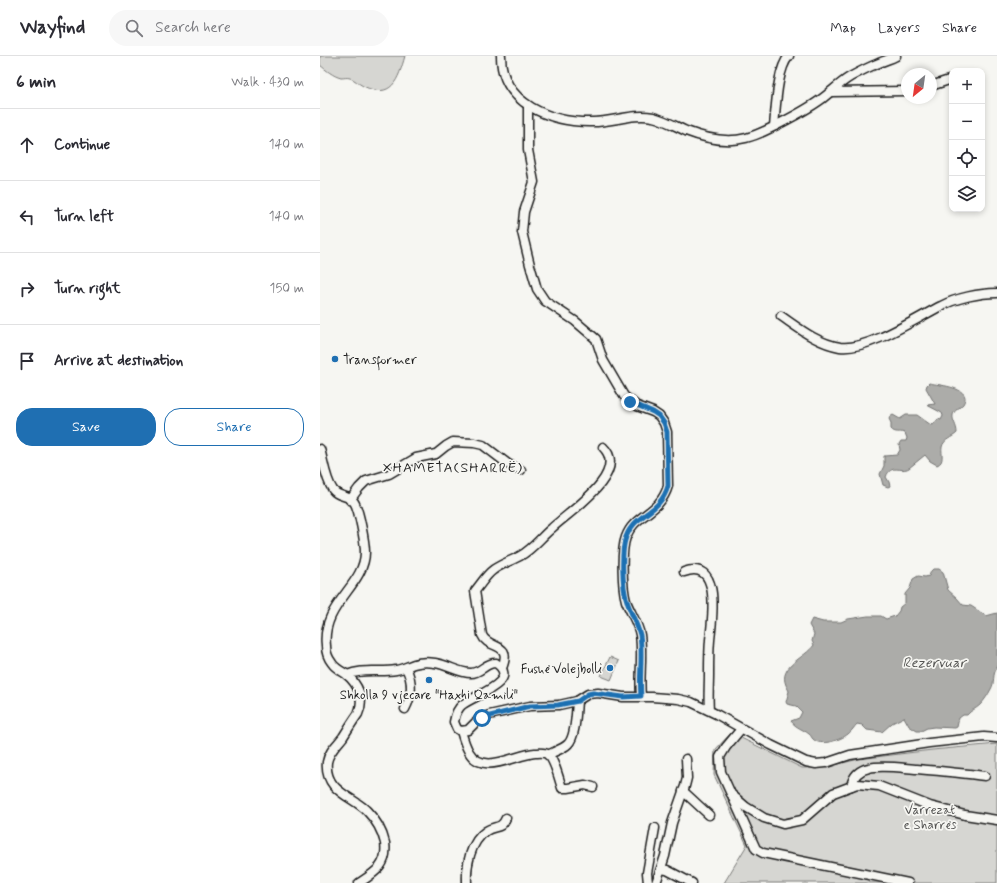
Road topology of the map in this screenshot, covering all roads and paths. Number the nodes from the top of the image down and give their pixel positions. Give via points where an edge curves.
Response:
1 (501, 56) edge
2 (789, 56) edge
3 (896, 56) edge
4 (949, 80) edge
5 (937, 84) edge
6 (901, 91) edge
7 (831, 92) junction
8 (528, 106) junction
9 (774, 126) junction
10 (997, 293) edge
11 (781, 316) dead end
12 (603, 447) dead end
13 (320, 449) edge
14 (521, 470) dead end
15 (350, 500) junction
16 (684, 572) dead end
17 (406, 668) junction
18 (502, 668) junction
19 (347, 675) junction
20 (641, 696) junction
21 (578, 701) junction
22 (405, 709) dead end
23 (709, 710) junction
24 (741, 729) junction
25 (460, 732) junction
26 (997, 738) edge
27 (548, 754) junction
28 (686, 759) dead end
29 (985, 776) dead end
30 (851, 786) junction
31 (593, 788) dead end
32 (683, 791) junction
33 (731, 794) junction
34 (710, 815) dead end
35 (506, 818) dead end
36 (997, 820) edge
37 (655, 828) dead end
38 (661, 869) junction
39 (359, 883) edge
40 (467, 883) edge
41 (648, 883) edge
42 (656, 883) edge
43 (692, 883) edge
44 (908, 883) edge

1 - 8 street via 505,79 517,97
2 - 9 street via 781,72
3 - 7 street via 861,70
4 - 5 street
6 - 7 street
7 - 9 street via 801,113
8 - 9 street via 546,115 576,122 652,117 686,131 718,139 746,138
8 - 20 street via 528,150 534,182 524,212 522,232 537,289 545,301 596,339 603,360 624,396 630,402 659,416 667,432 666,493 658,506 635,523 625,539 623,586 640,634
10 - 11 street via 972,296 942,305 887,335 858,346 842,348 811,337
12 - 18 street via 609,457 609,469 592,492 539,542 492,571 475,591 482,635 485,641 503,652 505,662
13 - 15 street via 327,477 334,490
14 - 15 street via 508,464 484,445 453,442 436,454 416,458 389,474 366,481
15 - 19 street via 354,502 358,515 365,553 360,572 333,611 325,633 328,656 332,664
16 - 23 street via 701,572 712,589
17 - 18 street via 428,662 470,673 477,672 491,662
17 - 19 street via 391,671 358,671
17 - 22 street via 411,687
18 - 25 street via 502,678 496,686 460,707 454,722
19 - 39 street via 358,689 362,707 329,755 329,778 339,792 366,810 376,821 383,835 385,847 382,865
20 - 21 street via 623,697 593,693
20 - 23 street via 678,699
21 - 25 street via 530,706 489,715 468,730
21 - 27 street via 570,741
23 - 24 street
24 - 26 street via 816,764 850,755 943,741
24 - 33 street via 720,757 722,772
25 - 27 street via 469,752 481,763 494,763 532,753
27 - 31 street via 556,768 562,788 585,785
28 - 32 street via 687,778
29 - 30 street via 950,771 868,768 853,777
30 - 33 street via 832,793 802,820 783,824 764,818
30 - 36 street via 879,786 930,806
32 - 34 street
32 - 38 street
33 - 44 street via 756,849 763,853
35 - 40 street via 501,826 486,832 475,844 467,865
37 - 41 street via 647,873
38 - 42 street
38 - 43 street

